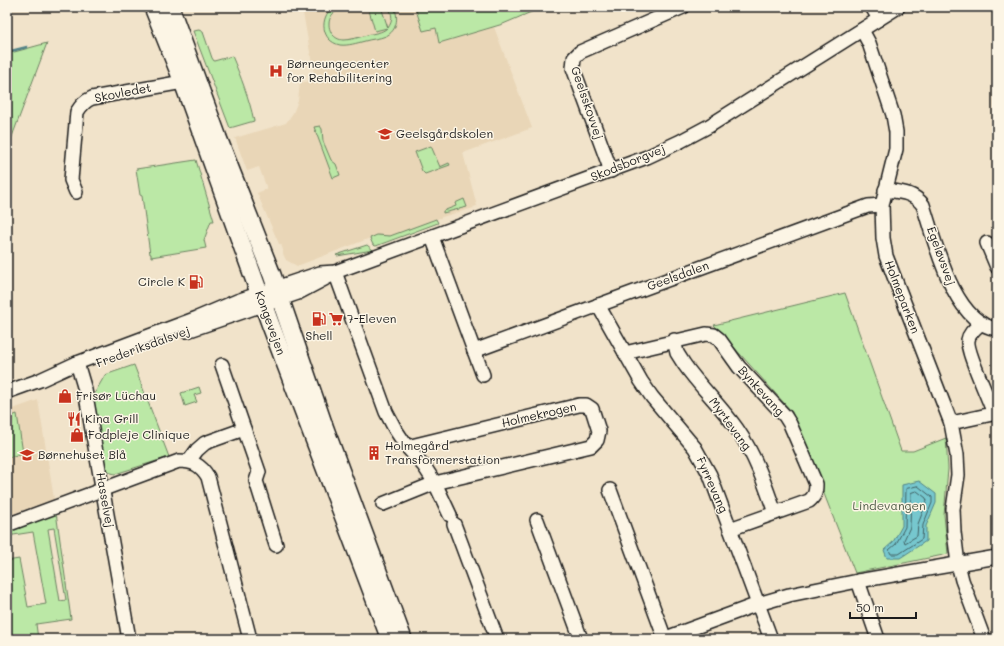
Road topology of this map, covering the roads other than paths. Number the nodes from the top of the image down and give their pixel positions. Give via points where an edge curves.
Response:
1 (153, 7) edge
2 (170, 7) edge
3 (683, 7) edge
4 (872, 7) edge
5 (898, 7) edge
6 (879, 19) junction
7 (862, 30) junction
8 (183, 82) junction
9 (611, 171) junction
10 (885, 190) junction
11 (76, 192) dead end
12 (882, 205) junction
13 (432, 237) junction
14 (987, 243) dead end
15 (997, 267) edge
16 (335, 272) junction
17 (270, 296) junction
18 (598, 305) junction
19 (980, 323) junction
20 (997, 328) edge
21 (674, 340) junction
22 (474, 351) junction
23 (625, 353) junction
24 (222, 365) dead end
25 (78, 367) junction
26 (483, 375) dead end
27 (7, 392) edge
28 (7, 397) edge
29 (995, 414) edge
30 (951, 423) junction
31 (244, 429) junction
32 (407, 447) junction
33 (189, 461) junction
34 (435, 483) junction
35 (103, 490) junction
36 (610, 490) dead end
37 (383, 504) dead end
38 (775, 513) junction
39 (537, 520) dead end
40 (7, 525) edge
41 (730, 529) junction
42 (276, 545) dead end
43 (997, 557) edge
44 (958, 564) junction
45 (858, 581) junction
46 (758, 604) junction
47 (129, 639) edge
48 (250, 639) edge
49 (390, 639) edge
50 (404, 639) edge
51 (497, 639) edge
52 (581, 639) edge
53 (664, 639) edge
54 (771, 639) edge
55 (878, 639) edge
56 (984, 639) edge

1 - 8 main road, Kongevejen
2 - 17 main road, Kongevejen
3 - 9 street, Geelsskovvej via 580,52 574,58 573,68
4 - 6 street
5 - 6 street, Skodsborgvej
6 - 7 street, Skodsborgvej
7 - 9 street, Skodsborgvej via 709,126 654,154
7 - 10 street, Holmeparken via 869,43 891,108 896,132 896,149
8 - 11 street, Skovledet via 92,98 80,106 71,180
8 - 17 main road, Kongevejen via 225,198
9 - 13 street, Skodsborgvej
10 - 12 street, Holmeparken
10 - 19 street, Egeløvsvej via 912,195 923,205 949,282 958,298
12 - 18 street, Geelsdalen via 868,206
12 - 30 street, Holmeparken via 886,256
13 - 16 street, Skodsborgvej
13 - 22 street
14 - 15 street
16 - 17 street, Skodsborgvej via 298,294
16 - 32 street via 386,412
17 - 25 street, Frederiksdalsvej via 237,300
17 - 49 main road, Kongevejen
17 - 50 main road, Kongevejen via 312,389
18 - 22 street, Geelsdalen
18 - 23 street, Fyrrevang
19 - 20 street
19 - 29 street via 969,335 968,346
21 - 23 street, Bynkevang
21 - 38 street, Myrtevang via 677,353 684,364 736,428 751,451
21 - 38 street, Bynkevang via 714,335 739,367 779,408 790,424 816,484 816,490 814,497 808,501
22 - 26 street
23 - 41 street, Fyrrevang via 652,397 695,448 710,475
24 - 31 street
25 - 27 street, Frederiksdalsvej
25 - 28 street, Frederiksdalsvej
25 - 35 street, Hasselvej via 85,390
29 - 30 street
30 - 44 street, Holmeparken via 958,475 954,509
31 - 33 street via 205,443
31 - 42 street via 258,472 256,481
32 - 34 street
32 - 34 street, Holmekrogen via 579,405 586,405 592,409 599,431 597,440 591,446
33 - 35 street via 179,461
33 - 48 street via 203,469 208,477
34 - 37 street, Holmekrogen
34 - 51 street via 452,519
35 - 40 street
35 - 47 street, Hasselvej
36 - 53 street
38 - 41 street, Bynkevang
39 - 52 street
41 - 46 street, Fyrrevang
43 - 44 street
44 - 45 street
44 - 56 street, Holmeparken
45 - 46 street
45 - 55 street
46 - 53 street
46 - 54 street, Fyrrevang

